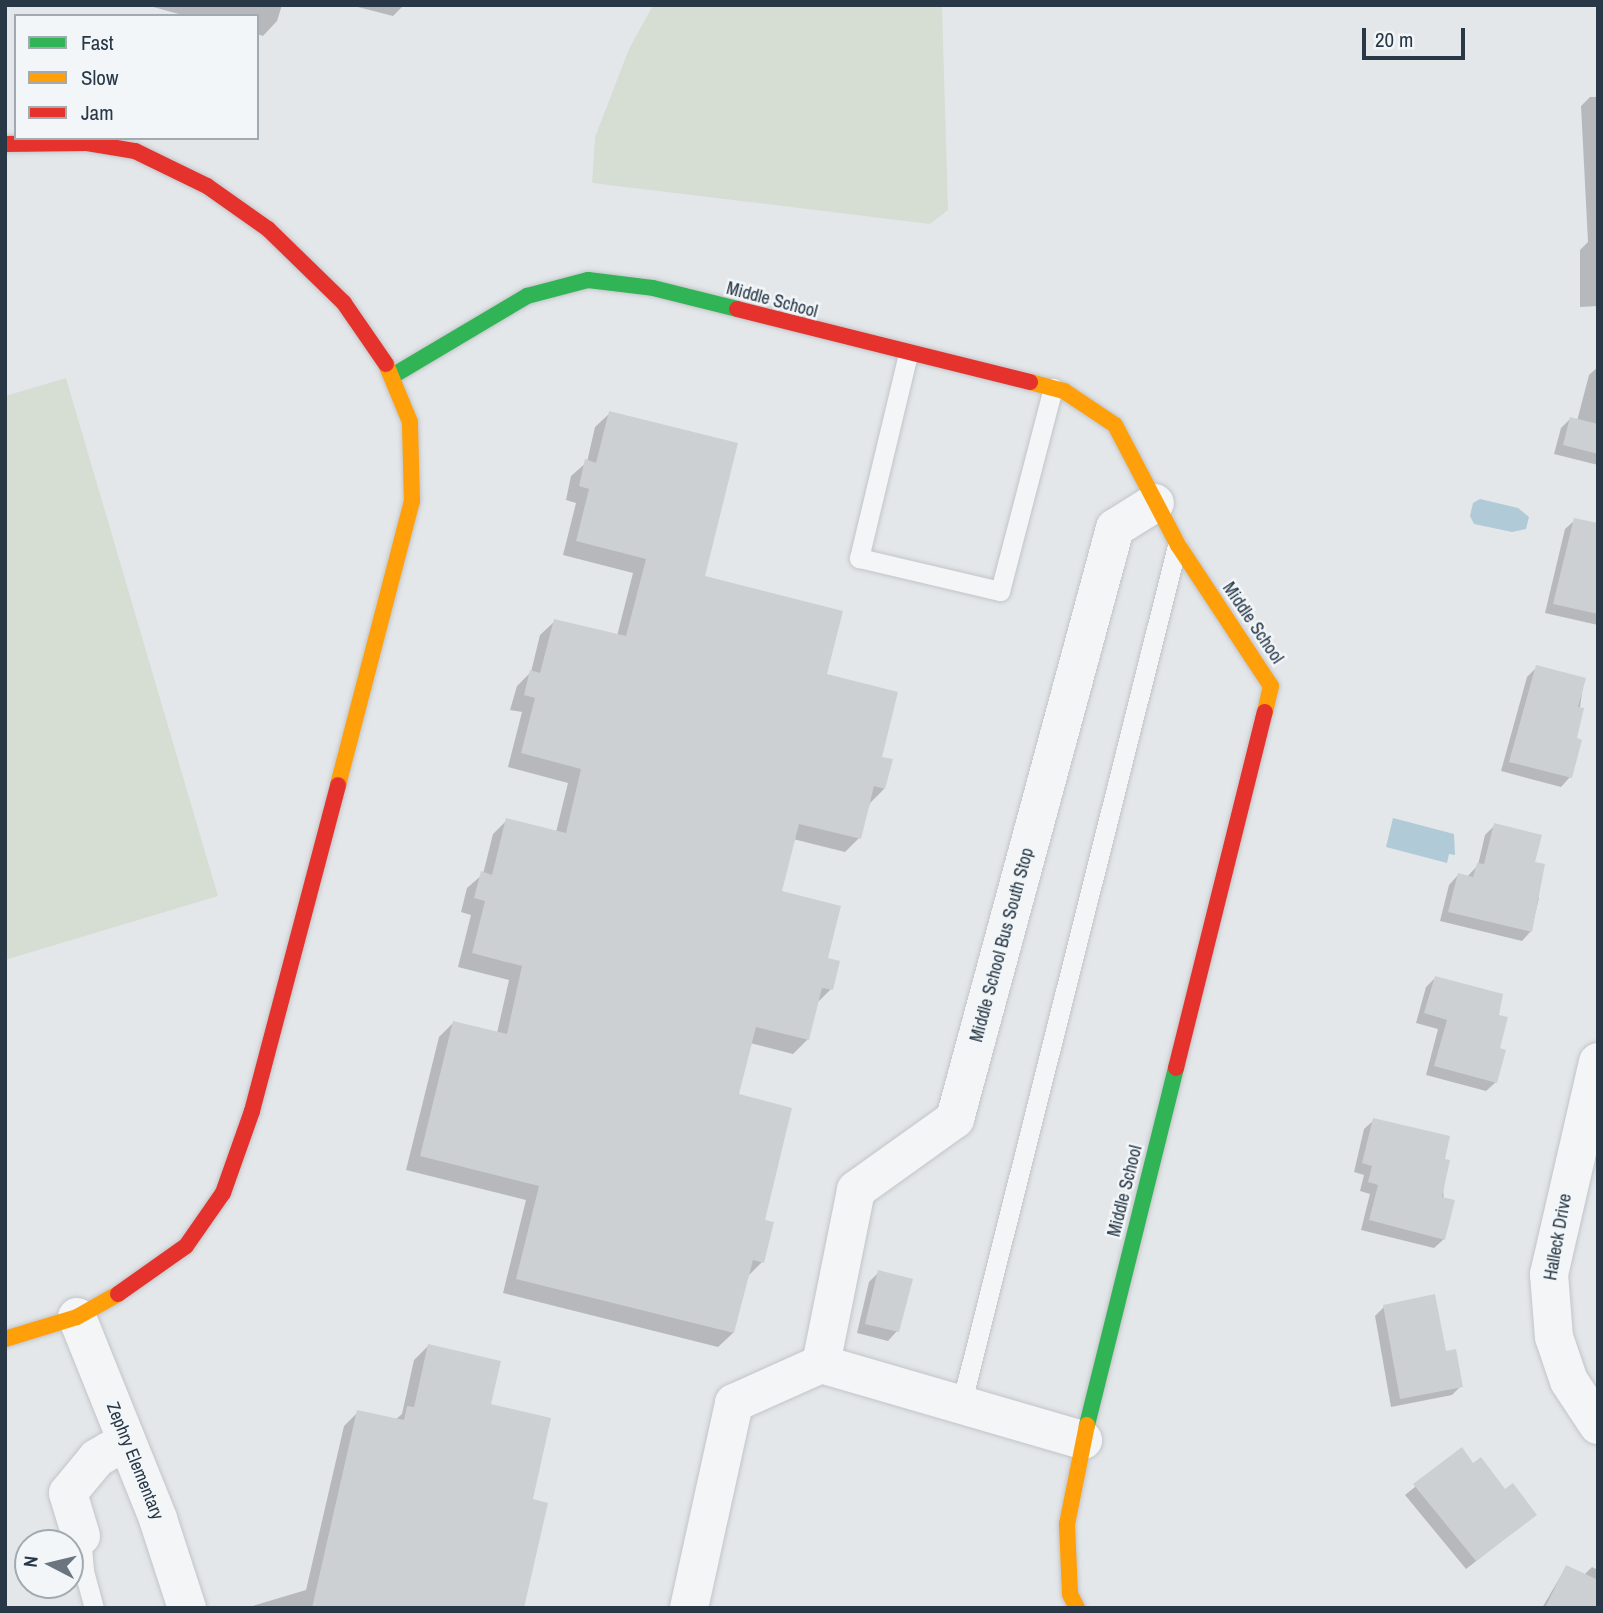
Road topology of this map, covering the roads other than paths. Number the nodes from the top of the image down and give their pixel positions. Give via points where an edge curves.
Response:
1 (5, 144) edge
2 (908, 354) junction
3 (394, 375) junction
4 (1053, 388) junction
5 (1155, 503) junction
6 (1178, 545) junction
7 (1598, 1062) edge
8 (77, 1317) junction
9 (5, 1339) edge
10 (821, 1364) junction
11 (961, 1405) junction
12 (1592, 1417) edge
13 (1083, 1440) junction
14 (127, 1441) junction
15 (79, 1529) edge
16 (84, 1571) edge
17 (94, 1608) edge
18 (187, 1608) edge
19 (689, 1608) edge
20 (1077, 1608) edge

1 - 3 street via 87,143 135,151 206,186 268,229 344,303
2 - 3 street, Middle School via 653,288 588,280 527,296
2 - 4 street, Middle School
2 - 4 lane via 859,558 1000,591
3 - 8 street via 410,422 412,501 252,1111 223,1193 186,1246 131,1287
4 - 5 street, Middle School via 1115,425
5 - 6 street, Middle School
5 - 10 street, Middle School Bus South Stop via 1115,528 956,1119 856,1190
6 - 11 lane
6 - 13 street, Middle School via 1271,686
7 - 12 street, Halleck Drive via 1549,1275 1554,1337 1569,1381
8 - 9 street
8 - 14 street, Zephry Elementary
10 - 11 street
10 - 19 street via 734,1403
11 - 13 street
13 - 20 street, Middle School via 1067,1524 1070,1594
14 - 15 street via 97,1458 68,1493
14 - 18 street, Zephry Elementary
16 - 17 lane

